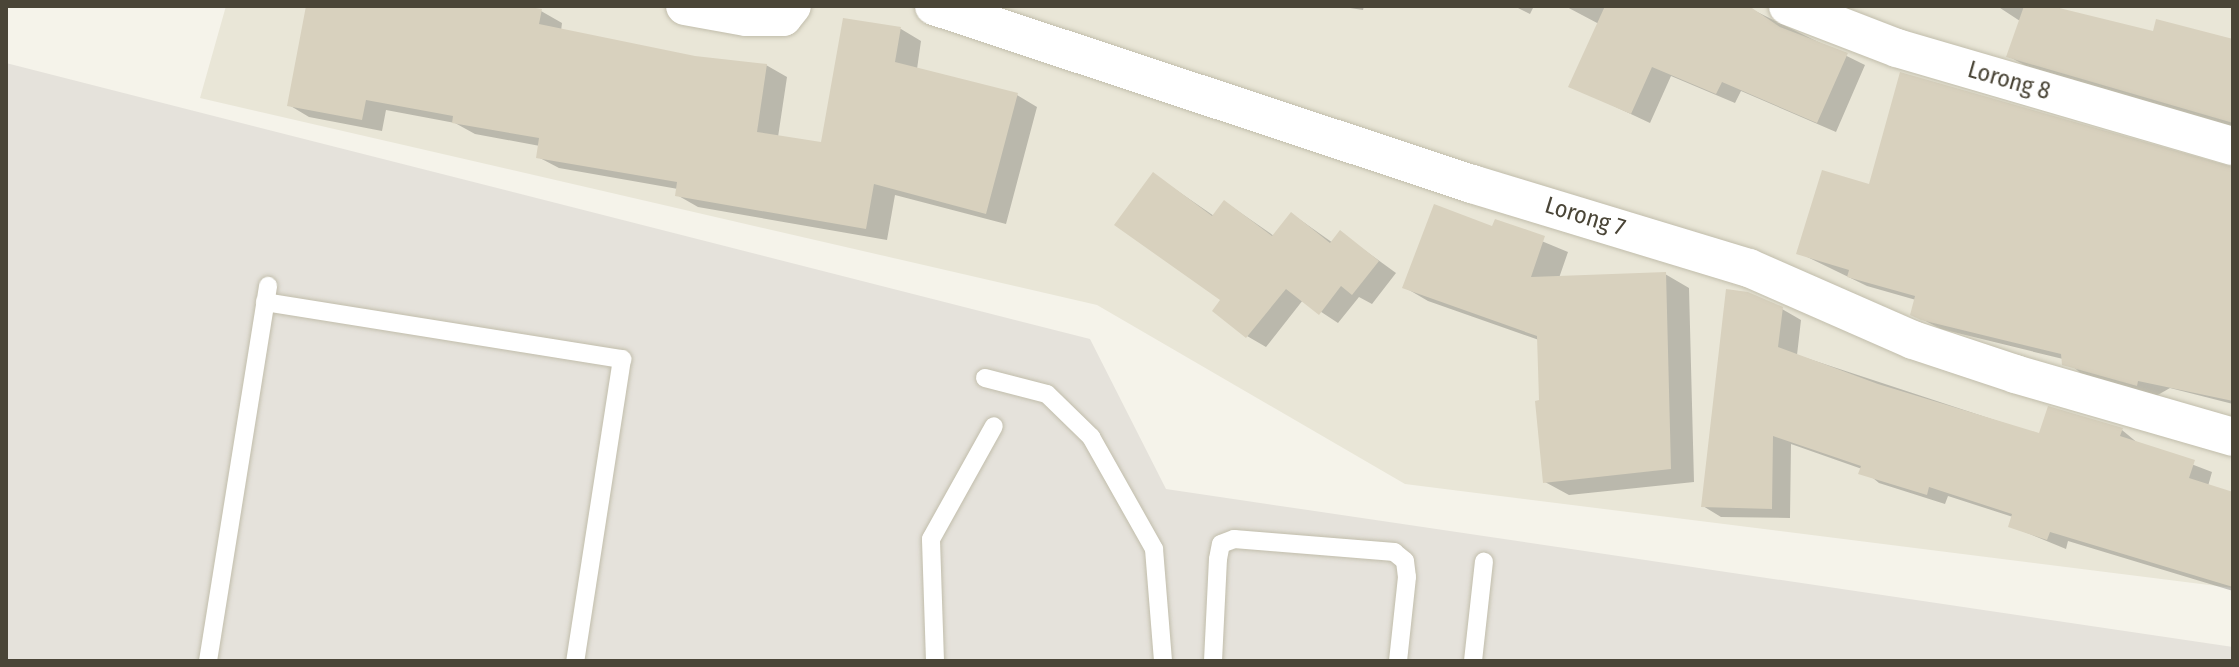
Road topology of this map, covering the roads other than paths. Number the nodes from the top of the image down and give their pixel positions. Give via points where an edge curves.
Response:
1 (685, 6) edge
2 (792, 6) edge
3 (934, 6) edge
4 (1788, 6) edge
5 (2233, 146) edge
6 (985, 378) dead end
7 (994, 426) dead end
8 (2233, 437) edge
9 (1484, 562) dead end
10 (208, 661) edge
11 (575, 661) edge
12 (935, 661) edge
13 (1163, 661) edge
14 (1213, 661) edge
15 (1398, 661) edge
16 (1473, 661) edge

1 - 2 street via 746,17 783,17
3 - 8 street, Lorong 7 via 1472,184 1749,268 1913,340
4 - 5 street, Lorong 8 via 1897,48
6 - 13 lane via 1047,394 1091,437 1154,549
7 - 12 lane via 931,539
9 - 16 lane
10 - 11 lane via 266,294 622,359
14 - 15 lane via 1218,559 1221,544 1234,539 1394,552 1405,561 1407,577

